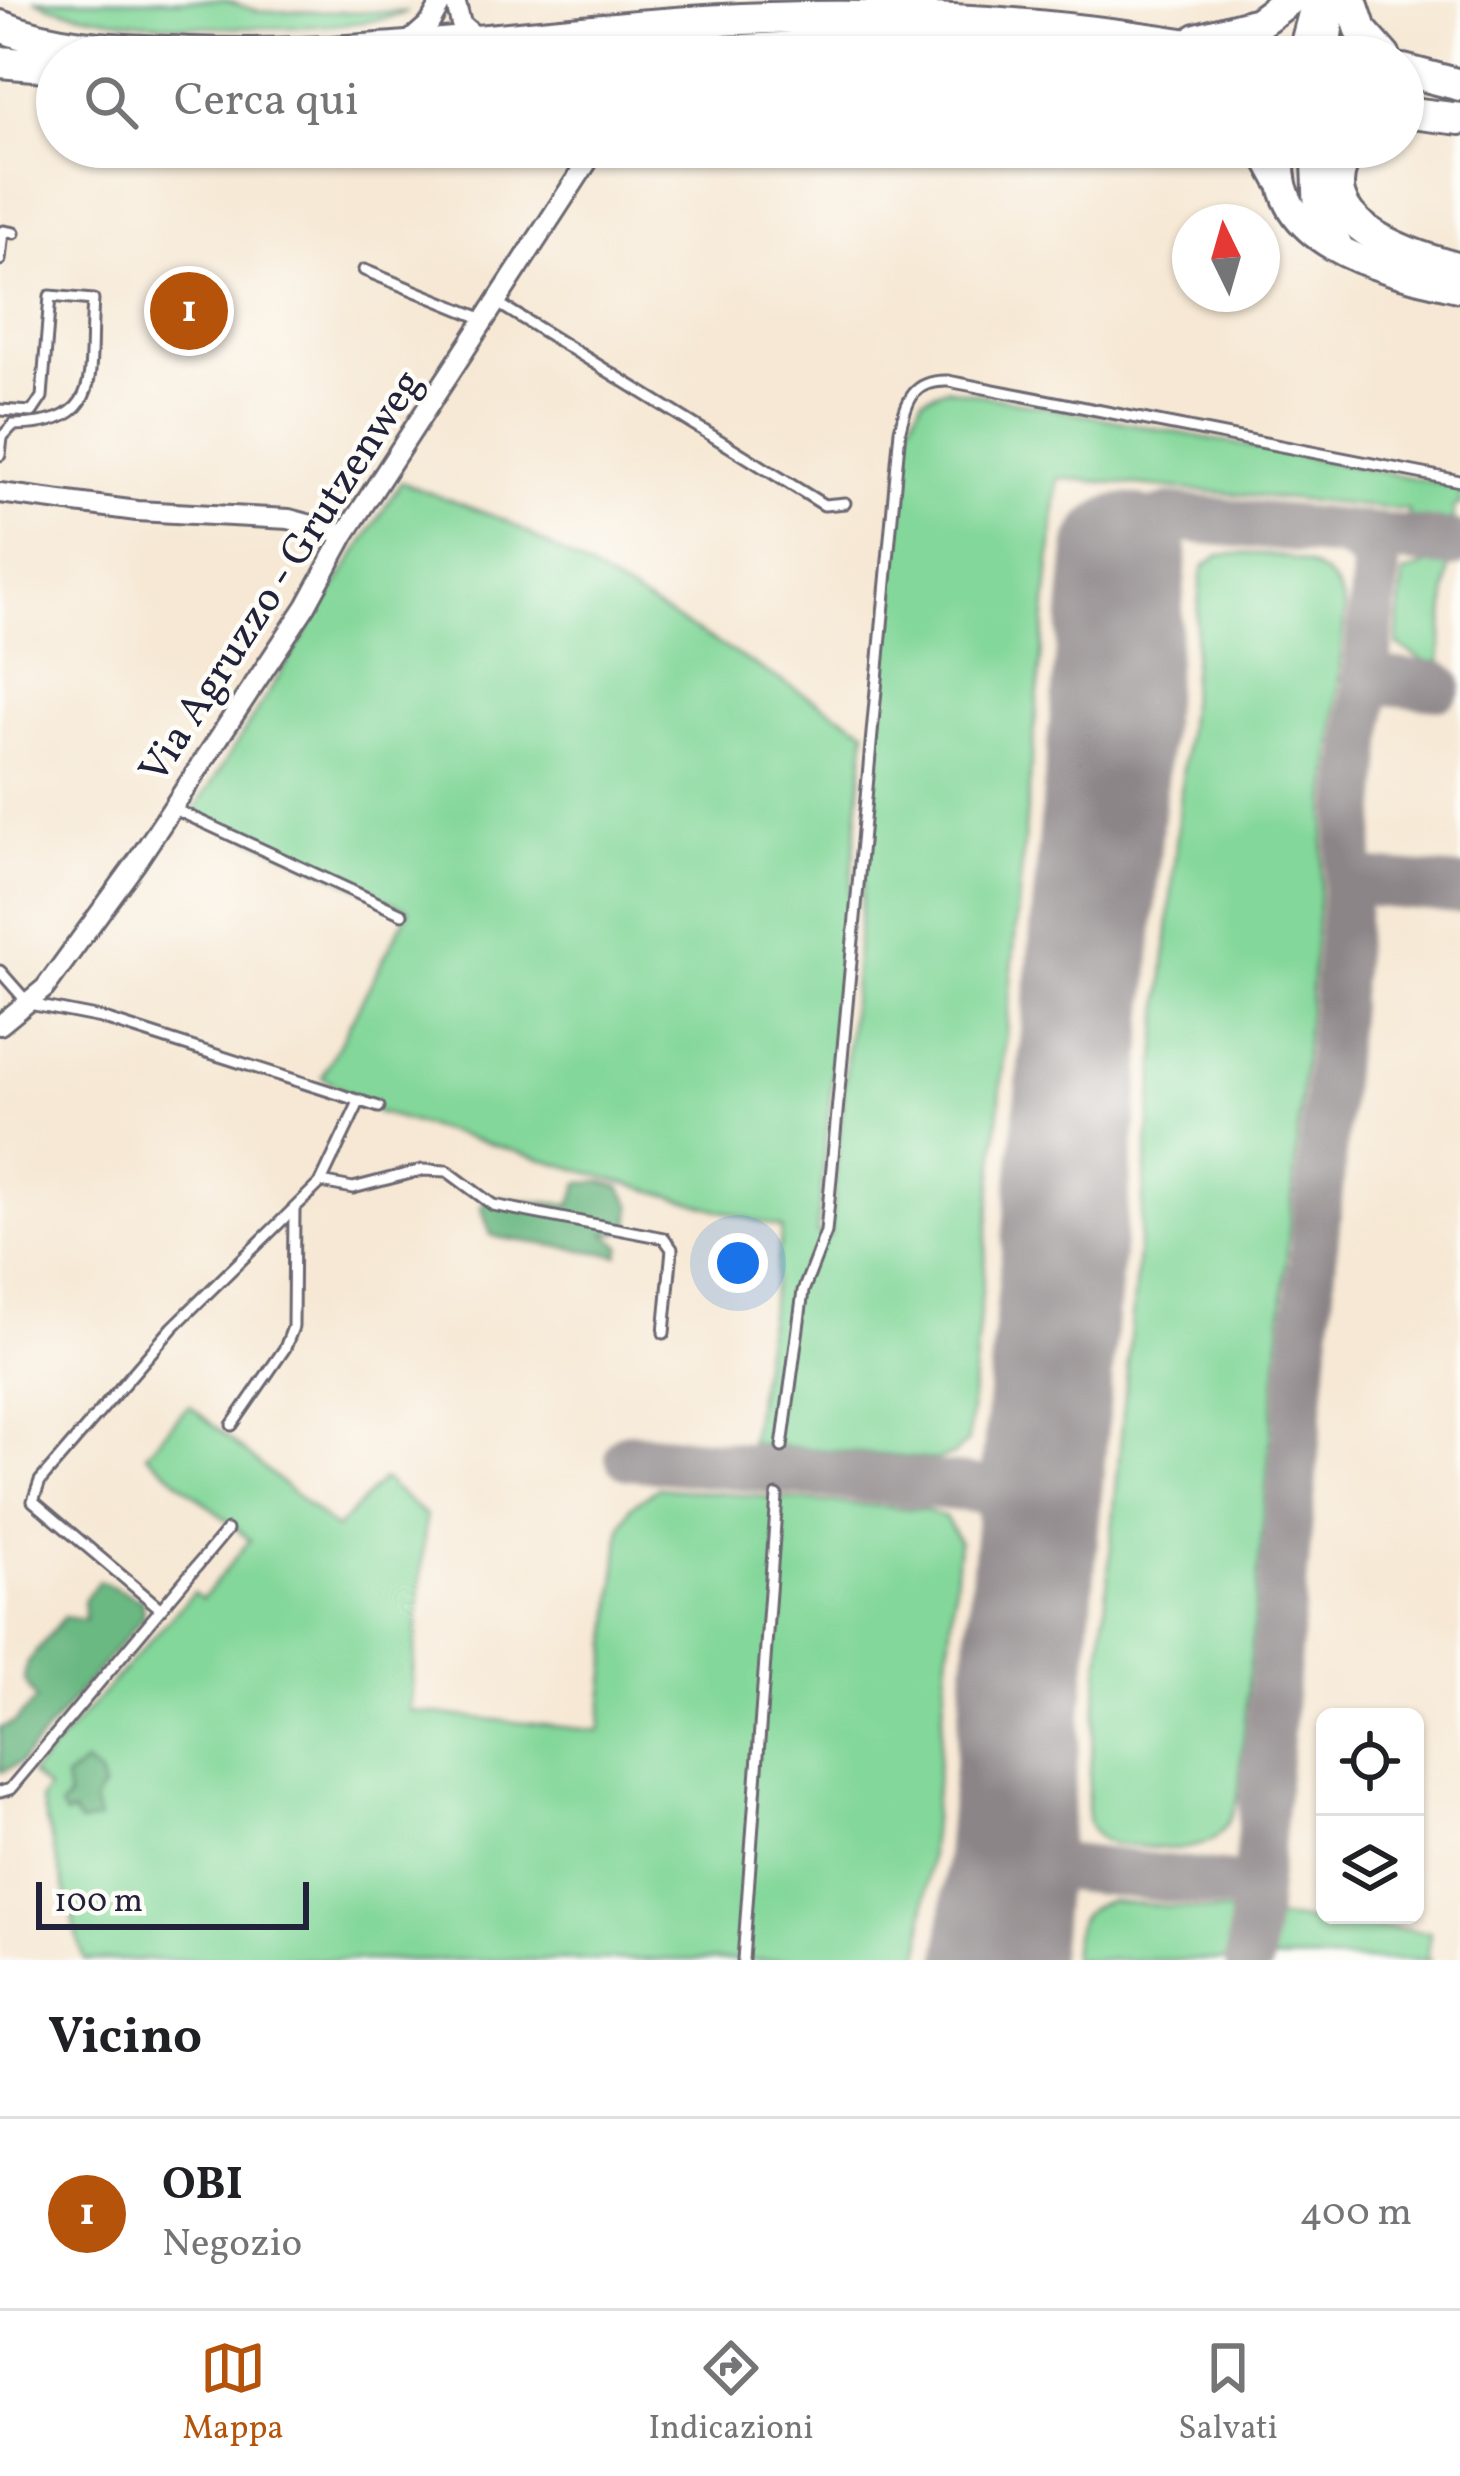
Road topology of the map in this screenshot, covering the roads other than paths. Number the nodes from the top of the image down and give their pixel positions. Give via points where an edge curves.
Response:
1 (3, 0) edge
2 (443, 0) edge
3 (455, 0) edge
4 (1289, 0) edge
5 (1316, 0) edge
6 (1333, 0) edge
7 (1352, 0) edge
8 (0, 26) edge
9 (36, 36) edge
10 (76, 36) edge
11 (416, 36) edge
12 (475, 36) edge
13 (553, 36) edge
14 (1121, 36) edge
15 (1202, 36) edge
16 (1307, 36) edge
17 (1328, 36) edge
18 (1366, 36) edge
19 (0, 62) edge
20 (36, 65) edge
21 (1424, 76) edge
22 (1460, 85) edge
23 (1424, 92) edge
24 (1460, 99) edge
25 (1424, 117) edge
26 (1460, 120) edge
27 (583, 168) edge
28 (1282, 168) edge
29 (1317, 168) edge
30 (1345, 168) edge
31 (14, 232) dead end
32 (1342, 253) junction
33 (0, 260) edge
34 (1460, 269) edge
35 (364, 270) dead end
36 (1460, 288) edge
37 (491, 311) junction
38 (0, 410) edge
39 (0, 455) edge
40 (1460, 481) edge
41 (0, 493) edge
42 (845, 503) dead end
43 (345, 534) junction
44 (172, 808) junction
45 (402, 914) dead end
46 (0, 971) edge
47 (29, 1004) junction
48 (0, 1025) edge
49 (360, 1100) junction
50 (379, 1107) dead end
51 (321, 1182) junction
52 (294, 1209) junction
53 (664, 1333) dead end
54 (232, 1425) dead end
55 (782, 1447) dead end
56 (778, 1496) dead end
57 (227, 1530) dead end
58 (160, 1610) junction
59 (0, 1792) edge
60 (743, 1960) edge

1 - 10 main road via 27,25
2 - 11 street
3 - 12 street via 461,24
4 - 15 main road via 1240,31
5 - 16 street
6 - 17 street
7 - 18 main road
8 - 9 main road
13 - 14 main road via 874,17
19 - 20 main road
21 - 22 main road
23 - 24 main road
25 - 26 main road
27 - 37 street, Via Agruzzo - Grutzenweg
28 - 32 street via 1291,208
29 - 32 street via 1318,202
30 - 34 main road via 1340,184 1353,221 1377,241
31 - 33 lane via 3,231
32 - 36 street
35 - 37 lane
37 - 42 lane via 824,505
37 - 43 street, Via Agruzzo - Grutzenweg
38 - 39 lane via 32,412 42,397 50,296 93,300 85,400 49,424 13,424
40 - 55 lane via 948,381 914,391 900,430 826,1232 803,1291
41 - 43 street via 289,519
43 - 44 street, Via Agruzzo - Grutzenweg via 307,606
44 - 45 lane
44 - 47 street, Via Agruzzo - Grutzenweg via 85,938
46 - 47 lane
47 - 48 street, Via Agruzzo - Grutzenweg
47 - 49 lane via 100,1018
49 - 50 lane
49 - 51 lane
51 - 52 lane
51 - 53 lane via 353,1188 447,1171 493,1205 664,1238 672,1249
52 - 54 lane via 293,1327
52 - 58 lane via 172,1327 40,1481 33,1501
56 - 60 lane
57 - 58 lane
58 - 59 lane

